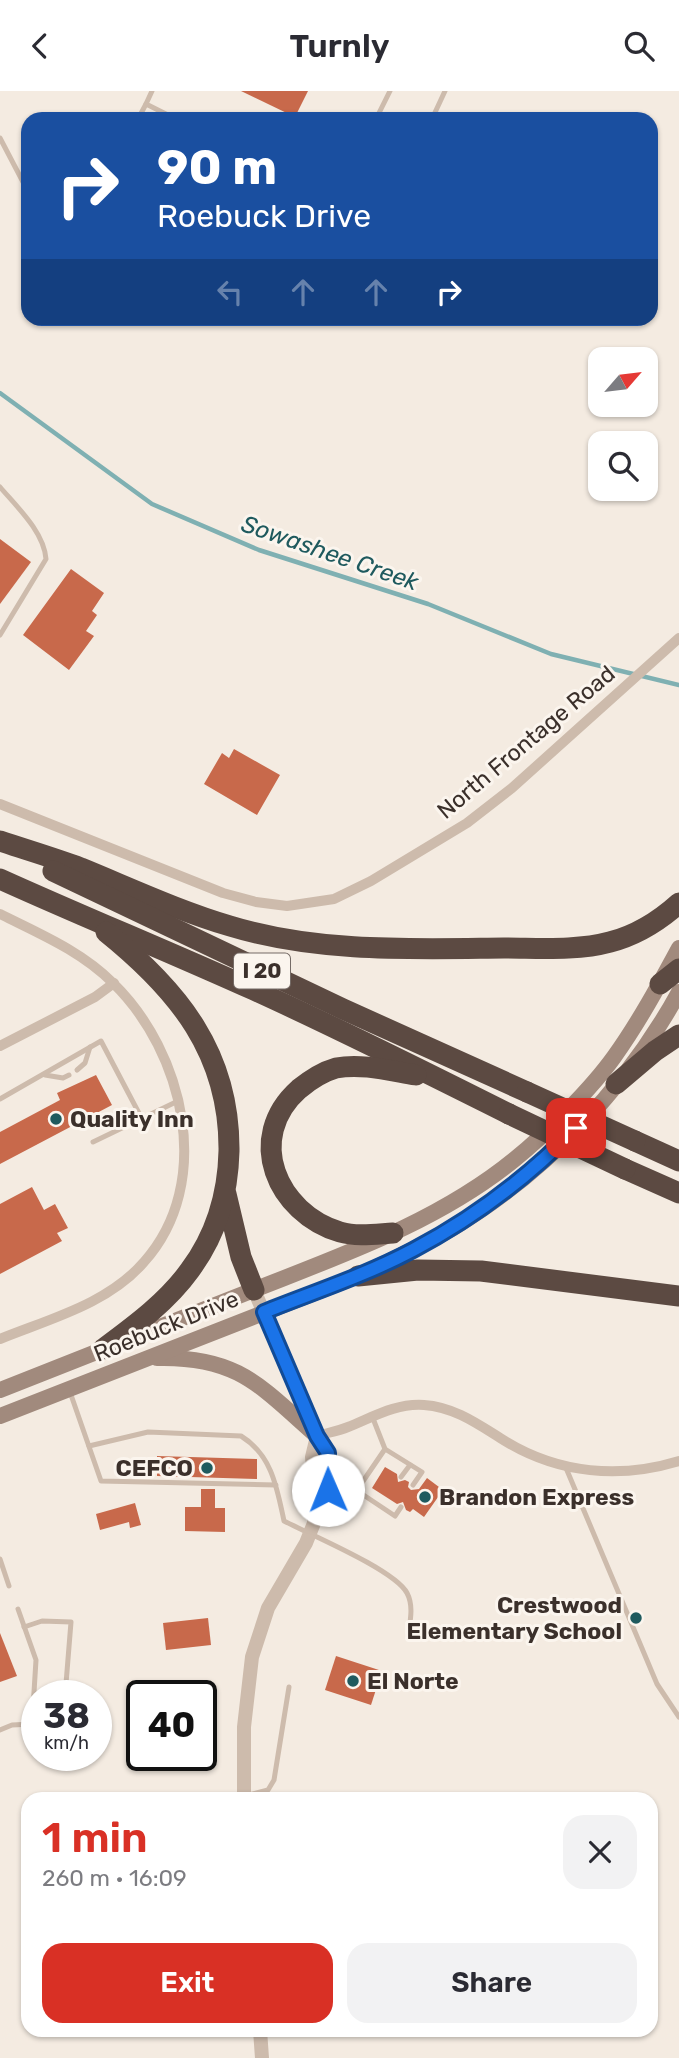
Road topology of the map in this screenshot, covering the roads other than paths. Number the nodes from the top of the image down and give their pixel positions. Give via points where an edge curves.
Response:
1 (152, 91) edge
2 (390, 91) edge
3 (446, 91) edge
4 (146, 104) junction
5 (142, 112) edge
6 (162, 112) edge
7 (380, 112) edge
8 (436, 112) edge
9 (0, 138) edge
10 (21, 177) edge
11 (0, 487) edge
12 (0, 635) edge
13 (679, 638) edge
14 (0, 804) edge
15 (0, 843) edge
16 (0, 879) edge
17 (679, 903) edge
18 (0, 914) edge
19 (93, 922) junction
20 (679, 948) edge
21 (679, 969) edge
22 (114, 983) junction
23 (669, 988) edge
24 (679, 1035) edge
25 (0, 1047) edge
26 (90, 1047) junction
27 (77, 1070) dead end
28 (45, 1075) junction
29 (69, 1075) dead end
30 (438, 1078) junction
31 (616, 1084) junction
32 (0, 1100) edge
33 (178, 1101) junction
34 (142, 1119) junction
35 (93, 1142) dead end
36 (679, 1161) edge
37 (226, 1192) junction
38 (679, 1193) edge
39 (393, 1233) junction
40 (358, 1276) junction
41 (254, 1290) junction
42 (679, 1296) edge
43 (264, 1312) junction
44 (0, 1339) edge
45 (103, 1349) junction
46 (148, 1358) junction
47 (69, 1389) junction
48 (0, 1390) edge
49 (0, 1416) edge
50 (372, 1416) junction
51 (317, 1436) junction
52 (89, 1446) junction
53 (385, 1449) junction
54 (679, 1461) edge
55 (410, 1465) junction
56 (566, 1468) junction
57 (330, 1472) junction
58 (401, 1477) dead end
59 (276, 1485) junction
60 (413, 1485) dead end
61 (356, 1490) junction
62 (386, 1498) dead end
63 (381, 1507) junction
64 (401, 1507) dead end
65 (312, 1529) junction
66 (0, 1559) edge
67 (9, 1586) dead end
68 (18, 1609) dead end
69 (24, 1627) junction
70 (408, 1636) dead end
71 (35, 1680) edge
72 (66, 1680) edge
73 (289, 1687) dead end
74 (679, 1717) edge
75 (21, 1725) edge
76 (0, 1730) edge
77 (244, 1792) edge
78 (264, 1792) edge
79 (260, 2037) edge
80 (262, 2058) edge

1 - 4 lane
2 - 7 lane
3 - 8 lane
4 - 5 lane
4 - 6 lane
9 - 10 lane
11 - 12 lane via 27,519 46,559
13 - 14 street, North Frontage Road via 467,823 334,899 287,906 223,893
15 - 17 highway via 77,867 231,927 343,946 579,947 632,935
15 - 36 highway, I 20, bridge via 318,997
16 - 19 highway, I 20
18 - 22 street via 79,955
19 - 30 highway, I 20 via 246,986
19 - 37 highway via 168,989 210,1053 227,1117
20 - 23 main road
21 - 23 highway
22 - 25 street
22 - 33 street via 149,1028 166,1060
23 - 31 main road, Roebuck Drive via 646,1045
23 - 39 main road, Roebuck Drive via 612,1059 516,1159
24 - 31 highway
26 - 27 lane via 85,1063
26 - 28 lane
26 - 34 lane via 101,1041
28 - 29 lane
28 - 32 lane
30 - 38 highway, I 20, bridge
30 - 39 highway via 337,1068 318,1075 295,1093 276,1122 273,1167 292,1203 341,1233
31 - 40 main road, Roebuck Drive via 529,1173 454,1227
33 - 34 lane
33 - 44 street via 183,1173 170,1222 144,1263 104,1294
34 - 35 lane
37 - 41 highway
37 - 45 highway via 217,1220 189,1272 142,1319
39 - 41 main road, Roebuck Drive
40 - 42 highway via 418,1270 481,1271
40 - 43 main road, Roebuck Drive
41 - 43 street
41 - 45 main road, Roebuck Drive
43 - 46 main road, Roebuck Drive
43 - 51 street
45 - 48 main road, Roebuck Drive
46 - 47 main road, Roebuck Drive
46 - 51 main road via 191,1358 230,1368 258,1385
47 - 49 main road, Roebuck Drive
47 - 52 lane
50 - 51 street
50 - 53 lane
50 - 56 street via 409,1405 442,1407
51 - 57 street via 328,1453
51 - 65 street via 312,1457
52 - 59 lane via 101,1481
52 - 59 lane via 148,1432 241,1436 260,1451
53 - 55 lane
53 - 61 lane
54 - 56 street via 622,1472
55 - 58 lane
55 - 60 lane via 422,1472
56 - 74 lane via 657,1684
57 - 61 lane
57 - 65 street via 323,1508
59 - 65 lane via 284,1521
61 - 63 lane
62 - 63 lane
63 - 64 lane via 395,1516
65 - 70 lane via 399,1583 411,1603
65 - 77 street via 268,1608 251,1657
66 - 67 lane
68 - 69 lane
69 - 71 lane via 36,1660
69 - 72 lane via 41,1621 71,1622
73 - 78 lane via 274,1780
75 - 76 lane
79 - 80 street

